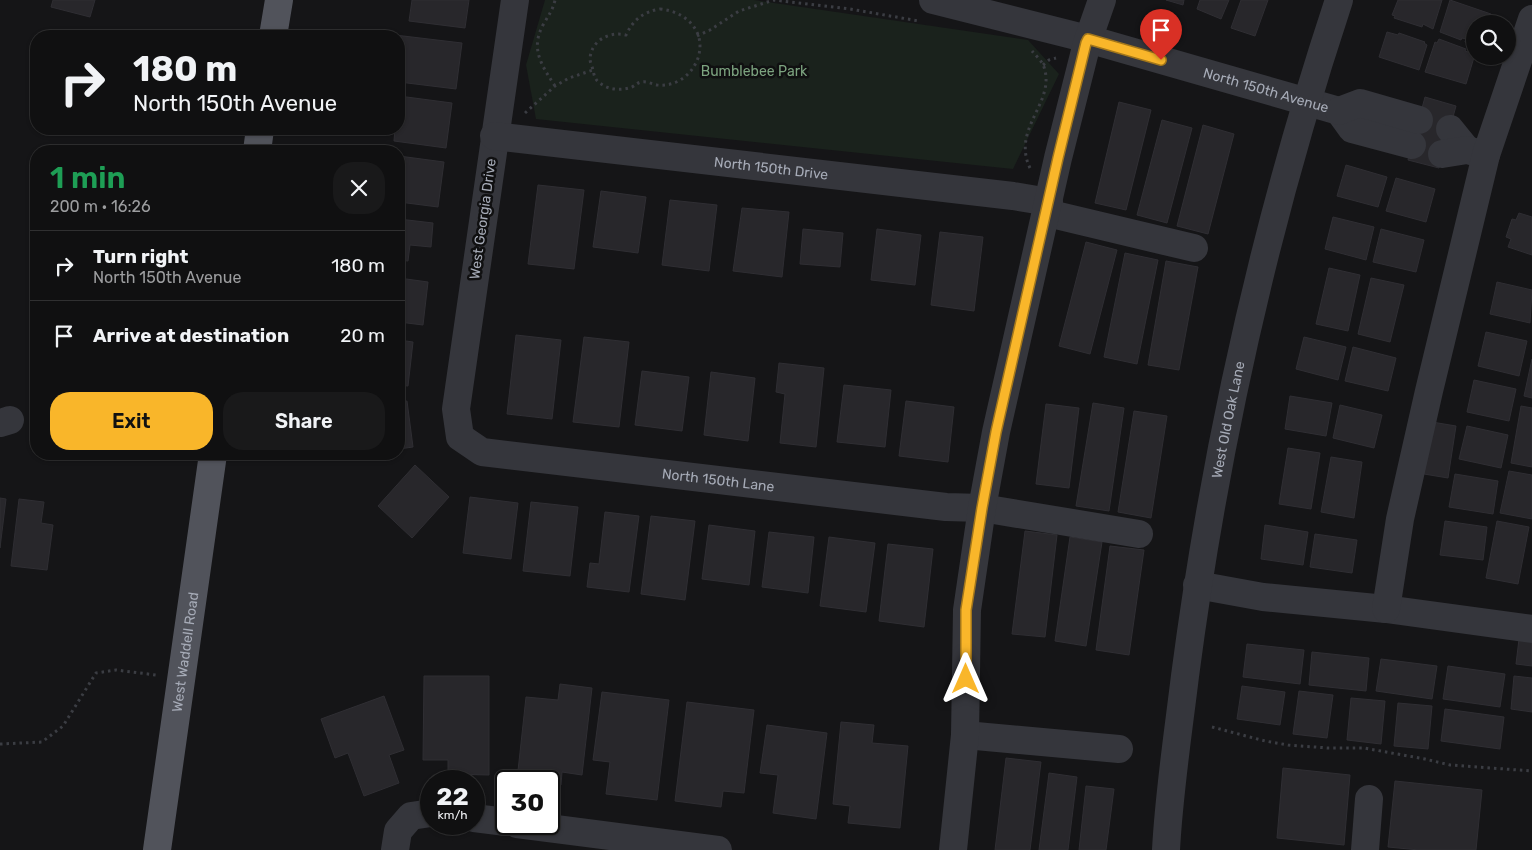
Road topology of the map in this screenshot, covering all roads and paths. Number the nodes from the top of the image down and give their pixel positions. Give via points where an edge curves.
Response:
1 (279, 0) edge
2 (515, 0) edge
3 (555, 0) edge
4 (1102, 0) edge
5 (1339, 0) edge
6 (929, 11) edge
7 (1532, 19) edge
8 (274, 30) edge
9 (698, 36) junction
10 (1088, 39) junction
11 (1030, 50) dead end
12 (593, 70) junction
13 (555, 86) junction
14 (1306, 101) junction
15 (525, 113) dead end
16 (1407, 131) dead end
17 (494, 136) junction
18 (1048, 208) junction
19 (1194, 248) dead end
20 (460, 437) joint
21 (212, 460) edge
22 (982, 508) junction
23 (1139, 534) dead end
24 (1197, 585) junction
25 (1386, 609) junction
26 (1532, 628) edge
27 (181, 678) junction
28 (1212, 726) dead end
29 (965, 735) junction
30 (0, 744) edge
31 (1119, 749) dead end
32 (1532, 771) edge
33 (1369, 799) dead end
34 (420, 815) edge
35 (560, 830) edge
36 (156, 850) edge
37 (395, 850) edge
38 (718, 850) edge
39 (953, 850) edge
40 (1166, 850) edge
41 (1365, 850) edge

1 - 8 main road
2 - 17 street, West Georgia Drive
3 - 13 path via 538,44 541,65
4 - 10 street
5 - 14 street, West Old Oak Lane
6 - 9 path via 850,9 774,0 739,11
6 - 10 street, North 150th Avenue
7 - 25 street via 1461,147 1418,437 1400,519
9 - 12 path via 696,65 689,74 669,84 640,81 626,89 614,89 601,84
9 - 12 path via 682,14 660,9 648,11 639,17 626,36 602,37 590,60
10 - 14 street, North 150th Avenue
10 - 18 street
11 - 18 path via 1044,65 1045,75 1043,98 1025,141 1025,156
12 - 13 path
13 - 15 path
14 - 16 street, North 150th Avenue via 1339,111 1352,129
14 - 24 street, West Old Oak Lane via 1236,375
17 - 18 street, North 150th Drive via 1013,196
17 - 20 street, West Georgia Drive via 456,409
18 - 19 street, North 150th Drive
18 - 22 street via 996,432
20 - 22 street, North 150th Lane via 482,452 946,507
21 - 27 main road, West Waddell Road
22 - 23 street, North 150th Lane
22 - 29 street via 966,610
24 - 25 street via 1263,597
24 - 40 street, West Old Oak Lane
25 - 26 street
27 - 30 path via 116,670 96,673 63,726 42,742
27 - 36 main road, West Waddell Road
28 - 32 path via 1288,745 1364,748 1450,765
29 - 31 street
29 - 39 street
33 - 41 street
34 - 37 street via 398,831
35 - 38 street

